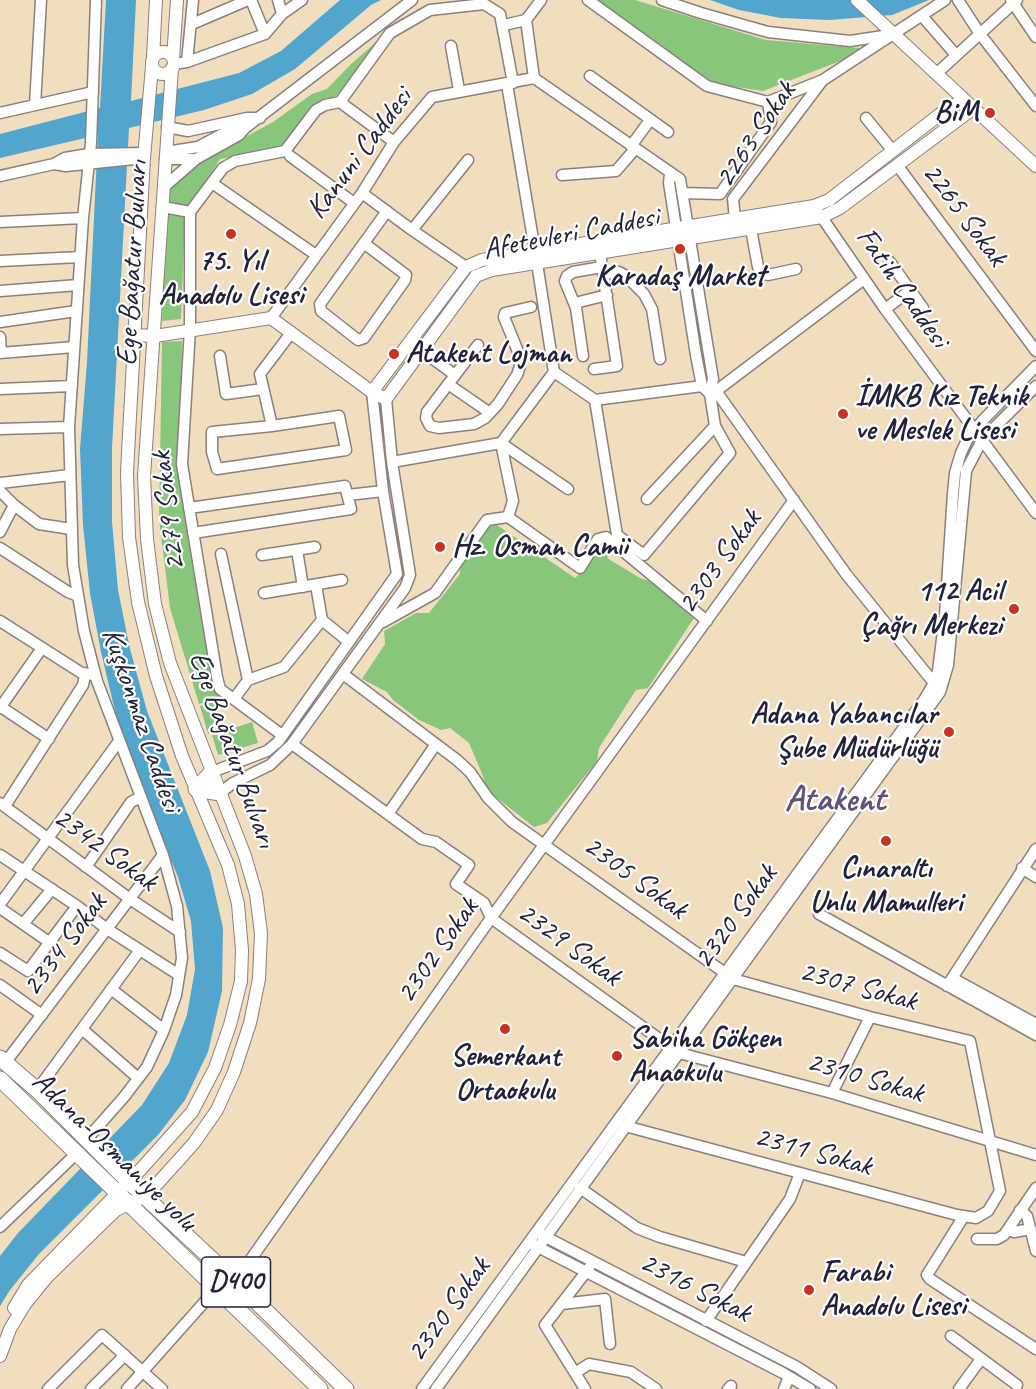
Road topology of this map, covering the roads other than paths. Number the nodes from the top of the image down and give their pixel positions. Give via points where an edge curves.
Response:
1 (41, 0) edge
2 (96, 0) edge
3 (156, 0) edge
4 (177, 0) edge
5 (194, 0) edge
6 (249, 0) edge
7 (278, 0) edge
8 (302, 0) edge
9 (412, 0) edge
10 (541, 0) edge
11 (588, 0) edge
12 (662, 0) edge
13 (857, 0) edge
14 (945, 0) edge
15 (958, 0) edge
16 (1014, 1) edge
17 (282, 14) junction
18 (922, 16) junction
19 (526, 20) junction
20 (192, 24) junction
21 (504, 25) junction
22 (265, 34) junction
23 (980, 34) junction
24 (894, 35) junction
25 (1036, 37) edge
26 (451, 46) dead end
27 (956, 55) junction
28 (153, 62) junction
29 (187, 62) junction
30 (172, 64) junction
31 (936, 74) junction
32 (590, 76) dead end
33 (534, 78) junction
34 (823, 80) junction
35 (510, 83) junction
36 (459, 90) junction
37 (93, 92) junction
38 (964, 99) junction
39 (340, 102) junction
40 (768, 102) junction
41 (34, 105) junction
42 (1036, 106) edge
43 (974, 108) junction
44 (0, 113) edge
45 (261, 118) junction
46 (866, 118) dead end
47 (650, 120) junction
48 (167, 127) junction
49 (245, 128) junction
50 (668, 132) dead end
51 (394, 142) junction
52 (633, 147) junction
53 (893, 151) junction
54 (91, 155) junction
55 (139, 155) junction
56 (165, 156) junction
57 (290, 156) dead end
58 (196, 159) junction
59 (468, 160) dead end
60 (897, 165) junction
61 (1036, 166) edge
62 (670, 174) junction
63 (562, 175) dead end
64 (0, 176) edge
65 (212, 183) junction
66 (164, 187) junction
67 (362, 193) junction
68 (682, 193) junction
69 (720, 194) junction
70 (734, 199) junction
71 (354, 203) junction
72 (163, 207) junction
73 (190, 212) junction
74 (387, 212) junction
75 (818, 212) junction
76 (83, 218) junction
77 (735, 219) junction
78 (0, 222) edge
79 (752, 229) junction
80 (412, 230) junction
81 (683, 233) junction
82 (365, 244) junction
83 (600, 253) junction
84 (316, 255) junction
85 (80, 257) junction
86 (536, 257) junction
87 (0, 261) edge
88 (890, 262) dead end
89 (466, 267) junction
90 (796, 269) dead end
91 (603, 271) junction
92 (864, 279) junction
93 (78, 285) junction
94 (911, 290) junction
95 (0, 291) edge
96 (607, 295) junction
97 (575, 303) junction
98 (531, 307) dead end
99 (923, 308) dead end
100 (885, 309) junction
101 (76, 311) junction
102 (271, 318) junction
103 (0, 322) edge
104 (190, 330) junction
105 (291, 333) junction
106 (135, 335) junction
107 (155, 336) junction
108 (0, 337) edge
109 (478, 345) dead end
110 (74, 347) junction
111 (422, 351) junction
112 (1036, 351) edge
113 (1, 353) edge
114 (220, 356) dead end
115 (583, 356) dead end
116 (660, 359) dead end
117 (1036, 366) edge
118 (594, 369) dead end
119 (554, 372) junction
120 (452, 379) junction
121 (72, 386) junction
122 (1036, 386) edge
123 (263, 388) junction
124 (0, 389) edge
125 (710, 390) junction
126 (372, 392) junction
127 (386, 399) junction
128 (595, 400) junction
129 (490, 413) junction
130 (272, 426) junction
131 (715, 426) junction
132 (69, 427) junction
133 (0, 429) edge
134 (975, 429) junction
135 (982, 440) junction
136 (501, 443) junction
137 (392, 462) junction
138 (70, 476) junction
139 (0, 483) edge
140 (568, 489) dead end
141 (0, 491) edge
142 (383, 491) junction
143 (348, 495) junction
144 (646, 499) dead end
145 (794, 500) junction
146 (14, 505) junction
147 (189, 508) junction
148 (1036, 513) edge
149 (508, 517) junction
150 (614, 520) junction
151 (71, 529) junction
152 (0, 532) edge
153 (193, 533) junction
154 (598, 539) junction
155 (315, 547) dead end
156 (0, 549) edge
157 (297, 550) junction
158 (221, 554) dead end
159 (262, 555) dead end
160 (342, 580) dead end
161 (316, 585) junction
162 (303, 587) junction
163 (264, 593) dead end
164 (78, 596) junction
165 (322, 620) junction
166 (0, 621) edge
167 (707, 621) junction
168 (379, 624) junction
169 (349, 642) junction
170 (42, 648) junction
171 (684, 652) joint
172 (343, 674) junction
173 (90, 675) junction
174 (248, 680) junction
175 (934, 683) junction
176 (234, 699) junction
177 (1, 708) edge
178 (282, 735) junction
179 (49, 739) junction
180 (119, 741) junction
181 (292, 744) junction
182 (436, 744) junction
183 (212, 772) junction
184 (196, 789) junction
185 (220, 793) junction
186 (141, 797) junction
187 (2, 805) edge
188 (388, 814) junction
189 (47, 839) junction
190 (546, 844) junction
191 (1036, 849) edge
192 (0, 855) edge
193 (163, 855) junction
194 (86, 867) junction
195 (1022, 868) junction
196 (24, 871) junction
197 (1036, 877) edge
198 (52, 889) junction
199 (130, 899) junction
200 (0, 906) edge
201 (77, 906) junction
202 (819, 914) dead end
203 (491, 918) junction
204 (23, 924) junction
205 (107, 930) junction
206 (180, 932) junction
207 (49, 942) junction
208 (140, 950) junction
209 (0, 953) edge
210 (179, 975) junction
211 (729, 976) junction
212 (950, 982) junction
213 (0, 985) edge
214 (111, 989) junction
215 (42, 1015) junction
216 (870, 1017) junction
217 (1036, 1024) edge
218 (82, 1029) junction
219 (164, 1030) junction
220 (1036, 1035) edge
221 (674, 1050) junction
222 (2, 1060) edge
223 (138, 1078) junction
224 (0, 1080) edge
225 (37, 1090) junction
226 (832, 1093) junction
227 (625, 1126) junction
228 (990, 1139) junction
229 (86, 1140) junction
230 (77, 1153) junction
231 (1036, 1155) edge
232 (800, 1173) junction
233 (121, 1185) junction
234 (580, 1188) junction
235 (1036, 1188) edge
236 (145, 1196) junction
237 (130, 1204) junction
238 (1020, 1210) junction
239 (964, 1216) junction
240 (0, 1227) edge
241 (1031, 1229) junction
242 (1008, 1230) junction
243 (977, 1239) dead end
244 (537, 1240) junction
245 (1036, 1251) edge
246 (746, 1262) junction
247 (590, 1267) junction
248 (234, 1280) junction
249 (216, 1288) junction
250 (562, 1304) junction
251 (706, 1321) junction
252 (0, 1335) edge
253 (951, 1336) dead end
254 (610, 1344) dead end
255 (1036, 1349) edge
256 (125, 1355) junction
257 (0, 1356) edge
258 (981, 1359) junction
259 (143, 1372) junction
260 (575, 1373) junction
261 (789, 1377) junction
262 (1017, 1385) dead end
263 (48, 1389) edge
264 (91, 1389) edge
265 (127, 1389) edge
266 (162, 1389) edge
267 (320, 1389) edge
268 (346, 1389) edge
269 (422, 1389) edge
270 (436, 1389) edge
271 (585, 1389) edge
272 (657, 1389) edge
273 (784, 1389) edge
274 (810, 1389) edge
275 (831, 1389) edge
276 (960, 1389) edge

1 - 41 street
2 - 37 street, Kuşkonmaz Caddesi
3 - 28 main road, Ege Bağatur Bulvarı
4 - 30 main road, Ege Bağatur Bulvarı
5 - 20 street
6 - 20 street
6 - 22 street
7 - 17 street
8 - 17 street
9 - 45 street
10 - 19 street
11 - 40 street via 707,86
12 - 24 street via 768,32 850,41
13 - 24 main road
14 - 18 street
15 - 23 street
16 - 23 street
16 - 25 street
17 - 22 street
18 - 24 street
18 - 27 street
19 - 21 street
19 - 33 street
20 - 29 street
21 - 35 street
21 - 39 street via 500,14 484,4 430,10 390,33
22 - 29 street
23 - 27 street
23 - 42 street
24 - 31 main road
24 - 34 street
26 - 36 street
27 - 31 street
28 - 30 main road via 156,71 163,73
28 - 30 main road via 158,53 165,52
28 - 55 main road, Ege Bağatur Bulvarı via 146,135
29 - 30 street
30 - 48 main road, Ege Bağatur Bulvarı
31 - 38 main road
32 - 47 street
33 - 35 street, Kanuni Caddesi
33 - 52 street
34 - 40 street
34 - 70 street, 2263 Sokak
35 - 36 street, Kanuni Caddesi
35 - 86 street
36 - 51 street, Kanuni Caddesi via 432,97
37 - 41 street
37 - 54 street, Kuşkonmaz Caddesi
38 - 43 main road
38 - 53 main road, Afetevleri Caddesi
39 - 51 street
39 - 65 street via 316,110 285,151 235,161 223,168
40 - 69 street via 771,122
41 - 44 street
43 - 60 main road, Afetevleri Caddesi
43 - 61 main road
45 - 48 street via 188,131
45 - 49 street
46 - 53 street
47 - 50 street
47 - 52 street
48 - 56 main road, Ege Bağatur Bulvarı
49 - 56 street via 236,127 198,147
49 - 58 street
51 - 67 street, Kanuni Caddesi
52 - 62 street
52 - 63 street via 616,171
53 - 75 main road, Afetevleri Caddesi
54 - 55 street
54 - 64 street
54 - 76 street, Kuşkonmaz Caddesi
55 - 56 main road via 154,165 161,164
55 - 56 main road via 155,144 162,147
55 - 106 main road, Ege Bağatur Bulvarı
56 - 58 street
56 - 66 main road, Ege Bağatur Bulvarı
57 - 71 street
58 - 66 street
59 - 80 street
60 - 75 main road, Afetevleri Caddesi via 840,208
60 - 112 street, 2265 Sokak
62 - 68 street via 680,179
62 - 81 street
65 - 73 street
65 - 84 street
66 - 72 main road, Ege Bağatur Bulvarı
67 - 71 street, Kanuni Caddesi
67 - 74 street
68 - 69 street
68 - 81 street
69 - 70 street
70 - 77 street, 2263 Sokak
71 - 84 street, Kanuni Caddesi
72 - 73 street
72 - 107 main road, Ege Bağatur Bulvarı
73 - 104 street, 2279 Sokak
74 - 80 street
74 - 82 street
75 - 77 main road, Afetevleri Caddesi
75 - 79 main road, Afetevleri Caddesi
75 - 92 street, Fatih Caddesi
76 - 78 street
76 - 85 street, Kuşkonmaz Caddesi
77 - 81 main road, Afetevleri Caddesi
79 - 81 main road, Afetevleri Caddesi
79 - 90 street via 760,272 768,275
80 - 89 street
81 - 83 main road, Afetevleri Caddesi
81 - 86 main road, Afetevleri Caddesi
81 - 125 street
82 - 82 street via 321,304 321,311 358,340 364,338 406,275
83 - 86 main road, Afetevleri Caddesi
83 - 91 street
84 - 102 street, Kanuni Caddesi
85 - 87 street
85 - 93 street, Kuşkonmaz Caddesi
86 - 89 main road, Afetevleri Caddesi via 482,260
86 - 111 main road, Afetevleri Caddesi via 476,276
86 - 119 street
88 - 94 street
89 - 126 main road, Afetevleri Caddesi
91 - 96 street
91 - 97 street via 573,272 567,276 565,284
91 - 116 street via 619,272 644,294 652,309
92 - 100 street, Fatih Caddesi
92 - 125 street
93 - 95 street
93 - 101 street, Kuşkonmaz Caddesi
94 - 99 street
94 - 100 street
96 - 97 street
96 - 118 street via 617,366
97 - 115 street
98 - 129 street via 505,313 520,366
100 - 134 street, Fatih Caddesi
101 - 103 street
101 - 110 street, Kuşkonmaz Caddesi
102 - 104 main road
102 - 105 main road
104 - 107 main road
104 - 147 street, 2279 Sokak via 182,464
105 - 123 street via 260,374
105 - 126 main road
106 - 107 main road
106 - 184 main road, Ege Bağatur Bulvarı via 127,472 129,537 138,602 156,676
107 - 183 main road, Ege Bağatur Bulvarı via 144,476 155,604 170,663
108 - 113 street
109 - 120 street
110 - 113 street
110 - 121 street, Kuşkonmaz Caddesi
111 - 120 street
111 - 127 main road, Afetevleri Caddesi
114 - 123 street via 226,394
117 - 134 street, 2320 Sokak
119 - 128 street
119 - 136 street
120 - 129 street
120 - 129 street via 427,412 430,426 474,424
121 - 124 street
121 - 132 street, Kuşkonmaz Caddesi
122 - 135 street, 2320 Sokak
123 - 130 street
125 - 128 street
125 - 131 street
125 - 145 street
126 - 127 main road
126 - 142 street
127 - 137 street
128 - 150 street
130 - 130 street via 339,416 346,450 217,469 212,432
131 - 144 street
131 - 150 street via 730,453 644,555 617,535
132 - 133 street
132 - 138 street, Kuşkonmaz Caddesi
134 - 135 street, Fatih Caddesi
134 - 175 street, 2320 Sokak via 955,473 945,615
135 - 148 street, Fatih Caddesi
135 - 211 street, 2320 Sokak via 966,471 948,664 940,692
136 - 137 street
136 - 140 street
136 - 149 street via 513,501
137 - 168 street via 410,575
138 - 139 street
138 - 151 street, Kuşkonmaz Caddesi
141 - 146 street
142 - 143 street
142 - 169 street via 397,574
143 - 147 street via 345,486
143 - 153 street via 351,509
145 - 167 street, 2303 Sokak
145 - 175 street via 846,574
146 - 151 street via 39,524
146 - 152 street
147 - 153 street, 2279 Sokak
149 - 154 street via 580,568
149 - 168 street via 487,520 435,593
150 - 154 street
151 - 164 street, Kuşkonmaz Caddesi
153 - 176 street, 2279 Sokak via 217,677 220,689
154 - 167 street via 606,537
155 - 157 street
156 - 164 street
157 - 159 street
157 - 162 street
158 - 174 street
160 - 161 street
161 - 162 street
161 - 165 street
162 - 163 street
164 - 173 street, Kuşkonmaz Caddesi
165 - 169 street
165 - 174 street via 284,667
166 - 170 street
167 - 171 street, 2303 Sokak
168 - 172 street
169 - 178 street
170 - 173 street
170 - 177 street
171 - 190 street, 2302 Sokak
172 - 181 street
172 - 182 street, 2305 Sokak
173 - 179 street, 2342 Sokak
173 - 180 street, Kuşkonmaz Caddesi
174 - 176 street
175 - 211 street, 2320 Sokak
176 - 178 street, 2279 Sokak
177 - 179 street
178 - 183 street via 267,751
179 - 187 street, 2342 Sokak
180 - 186 street, Kuşkonmaz Caddesi
180 - 189 street
181 - 185 street via 270,765
181 - 188 street, 2329 Sokak
182 - 188 street
182 - 190 street, 2305 Sokak via 464,766 504,814
183 - 184 highway
183 - 185 main road, Ege Bağatur Bulvarı
184 - 185 highway
184 - 233 main road, Ege Bağatur Bulvarı via 228,865 238,904 241,981 215,1068 192,1112 142,1168
185 - 236 main road, Ege Bağatur Bulvarı via 256,894 261,933 259,979 247,1033 217,1110 194,1143
186 - 193 street, Kuşkonmaz Caddesi
186 - 194 street via 131,802
187 - 189 street, 2342 Sokak
188 - 203 street, 2329 Sokak via 469,865 456,884 484,903
189 - 194 street, 2342 Sokak
189 - 196 street
190 - 203 street, 2302 Sokak
190 - 211 street, 2305 Sokak
191 - 195 street
192 - 196 street
193 - 199 street, 2334 Sokak
193 - 206 street, Kuşkonmaz Caddesi
194 - 199 street, 2342 Sokak
195 - 197 street
195 - 212 street
196 - 198 street
196 - 200 street
198 - 201 street
198 - 204 street
199 - 205 street, 2334 Sokak
199 - 206 street, 2342 Sokak
200 - 204 street
201 - 205 street
201 - 207 street
202 - 212 street
203 - 221 street, 2329 Sokak
203 - 248 street, 2302 Sokak
204 - 207 street
205 - 208 street
205 - 215 street, 2334 Sokak
206 - 210 street, Kuşkonmaz Caddesi
207 - 209 street via 27,971
208 - 210 street
208 - 214 street
210 - 219 street, Kuşkonmaz Caddesi
211 - 216 street, 2307 Sokak
211 - 221 street, 2320 Sokak
212 - 217 street
212 - 220 street
213 - 215 street
214 - 218 street
214 - 219 street
215 - 222 street, 2334 Sokak
216 - 226 street
216 - 228 street, 2307 Sokak via 970,1041
218 - 223 street
218 - 225 street
219 - 223 street, Kuşkonmaz Caddesi
221 - 226 street, 2310 Sokak
221 - 227 street, 2320 Sokak
221 - 244 street, 2320 Sokak
222 - 225 highway, D400
223 - 229 street, Kuşkonmaz Caddesi
224 - 230 highway, Adana-Osmaniye yolu / D400
225 - 229 highway, D400
226 - 228 street, 2310 Sokak
227 - 232 street, 2311 Sokak
227 - 234 street, 2320 Sokak
228 - 231 street, 2310 Sokak
228 - 239 street, 2311 Sokak via 1000,1191 988,1211 976,1218
229 - 233 highway, Adana-Osmaniye yolu / D400
230 - 233 highway, Adana-Osmaniye yolu / D400
230 - 240 street
232 - 239 street, 2311 Sokak
232 - 246 street via 790,1199
233 - 236 highway, Adana-Osmaniye yolu / D400
233 - 237 highway, Adana-Osmaniye yolu / D400
233 - 252 main road, Ege Bağatur Bulvarı via 28,1285
234 - 244 street, 2320 Sokak
234 - 246 street via 637,1228
235 - 238 street
236 - 237 main road, Ege Bağatur Bulvarı
236 - 248 highway, Adana-Osmaniye yolu / D400
237 - 249 highway, Adana-Osmaniye yolu / D400
237 - 257 main road, Ege Bağatur Bulvarı via 116,1210 47,1277 10,1329
238 - 241 street via 1027,1215
238 - 242 street
239 - 255 street via 927,1275
241 - 242 street
241 - 245 street
242 - 243 street via 1000,1238
244 - 247 street, 2316 Sokak
244 - 269 street, 2320 Sokak
244 - 270 street, 2320 Sokak
246 - 251 street
247 - 250 street
247 - 251 street, 2316 Sokak
247 - 261 street, 2316 Sokak
248 - 268 highway, Adana-Osmaniye yolu / D400
249 - 259 street
249 - 267 highway, Adana-Osmaniye yolu / D400
250 - 254 street via 605,1299
250 - 260 street via 545,1325
251 - 275 street, 2316 Sokak via 797,1367
253 - 258 street
256 - 259 street
256 - 263 street via 102,1335
256 - 264 street
258 - 262 street
258 - 276 street
259 - 265 street
259 - 266 street
260 - 271 street
260 - 272 street via 589,1364 631,1372
261 - 273 street
261 - 274 street, 2316 Sokak

